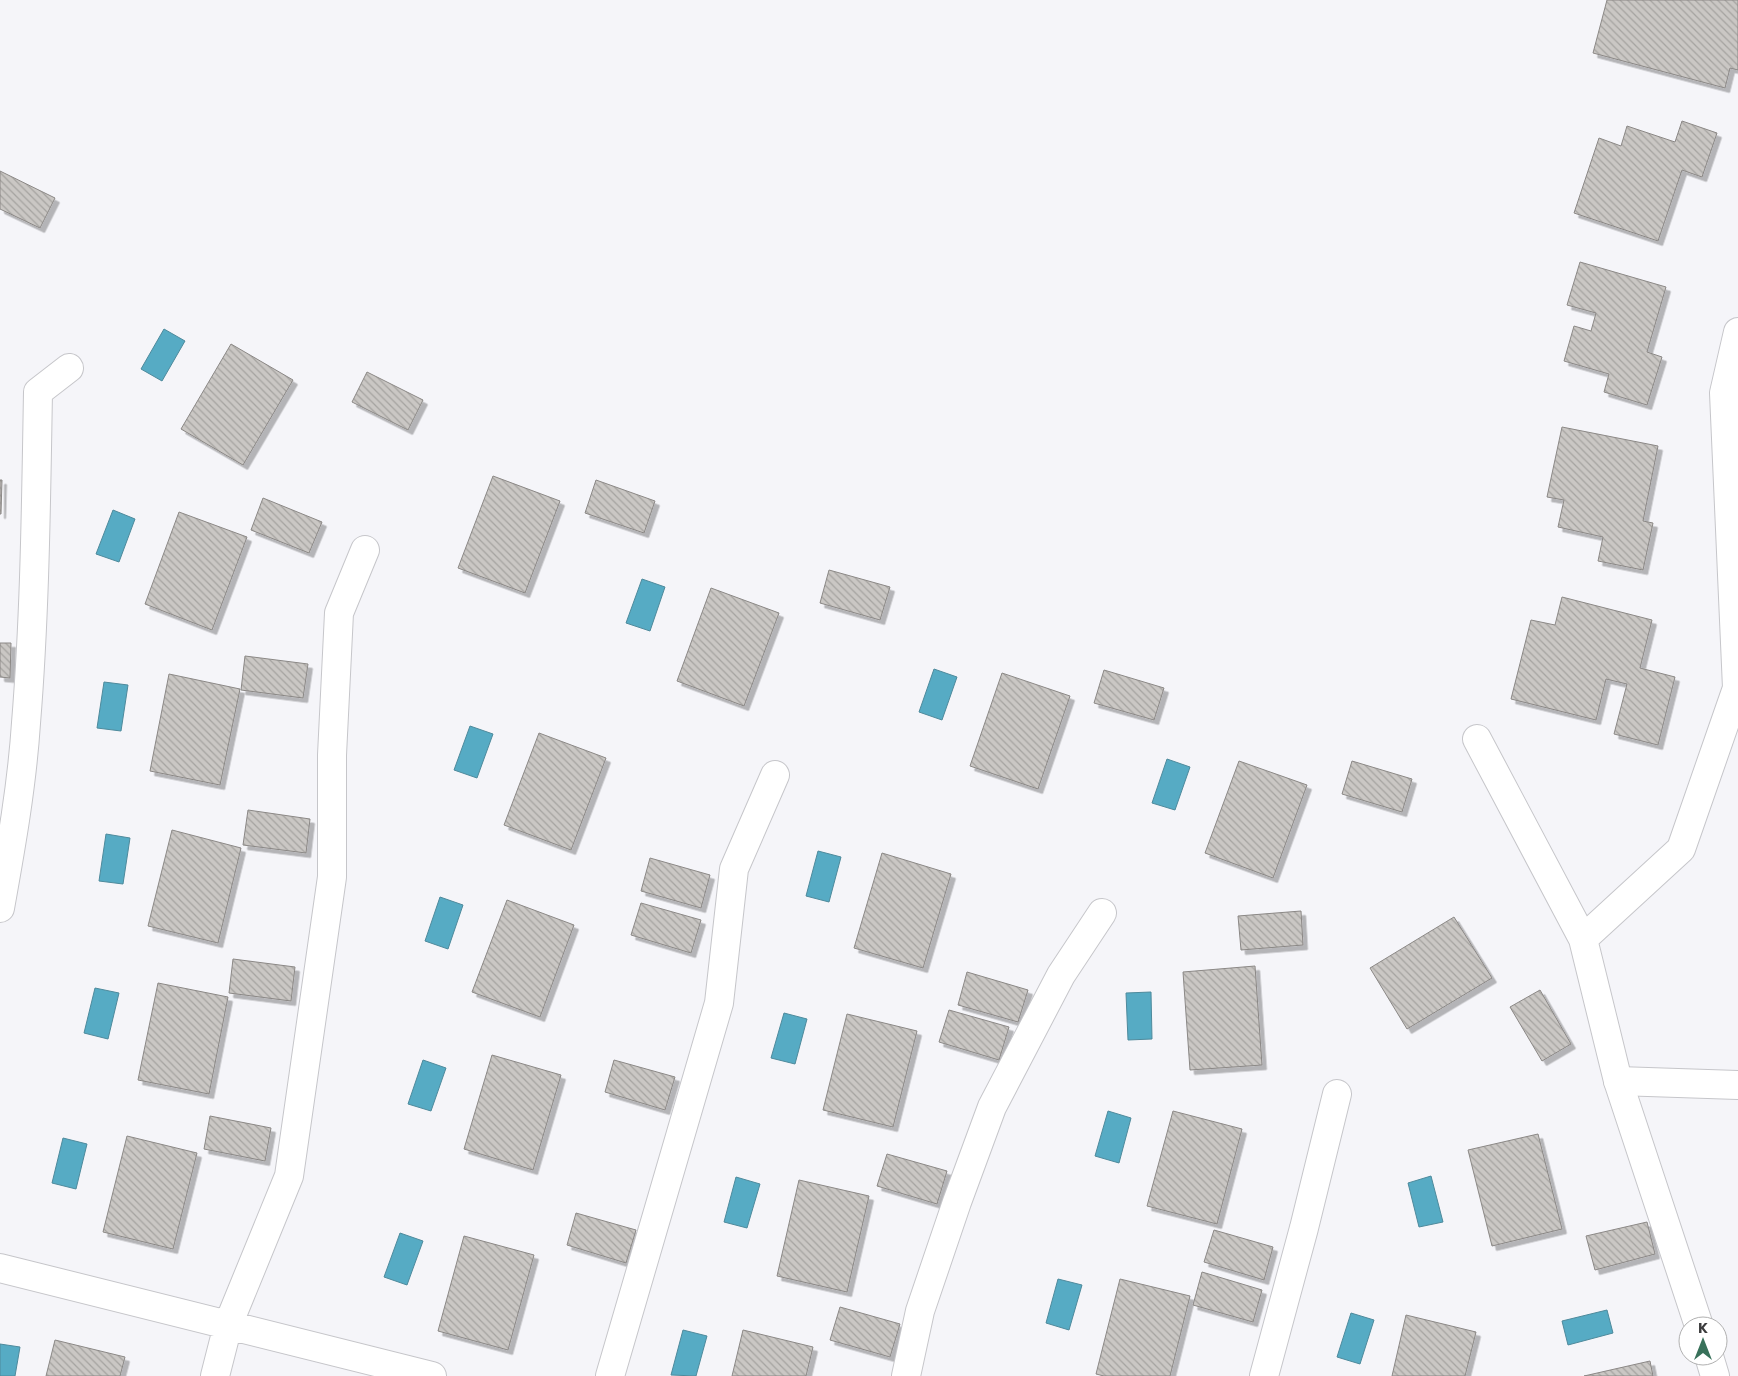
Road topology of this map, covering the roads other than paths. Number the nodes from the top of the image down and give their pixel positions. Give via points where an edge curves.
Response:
1 (1738, 332) edge
2 (69, 368) dead end
3 (365, 550) dead end
4 (1476, 739) dead end
5 (775, 775) dead end
6 (0, 908) edge
7 (1102, 913) dead end
8 (1583, 939) junction
9 (1618, 1081) junction
10 (1738, 1085) edge
11 (1336, 1094) dead end
12 (0, 1268) edge
13 (1696, 1316) edge
14 (228, 1325) junction
15 (215, 1376) edge
16 (432, 1376) edge
17 (610, 1376) edge
18 (906, 1376) edge
19 (1264, 1376) edge

1 - 8 street via 1724,393 1737,688 1681,849
2 - 6 street via 38,392 36,552 26,724
3 - 14 street via 339,613 332,754 332,877 289,1176
4 - 8 street
5 - 17 street via 734,870 719,1003
7 - 18 street via 1061,975 992,1107 920,1311
8 - 9 street
9 - 10 street
9 - 13 street
11 - 19 street
12 - 14 street
14 - 15 street
14 - 16 street

